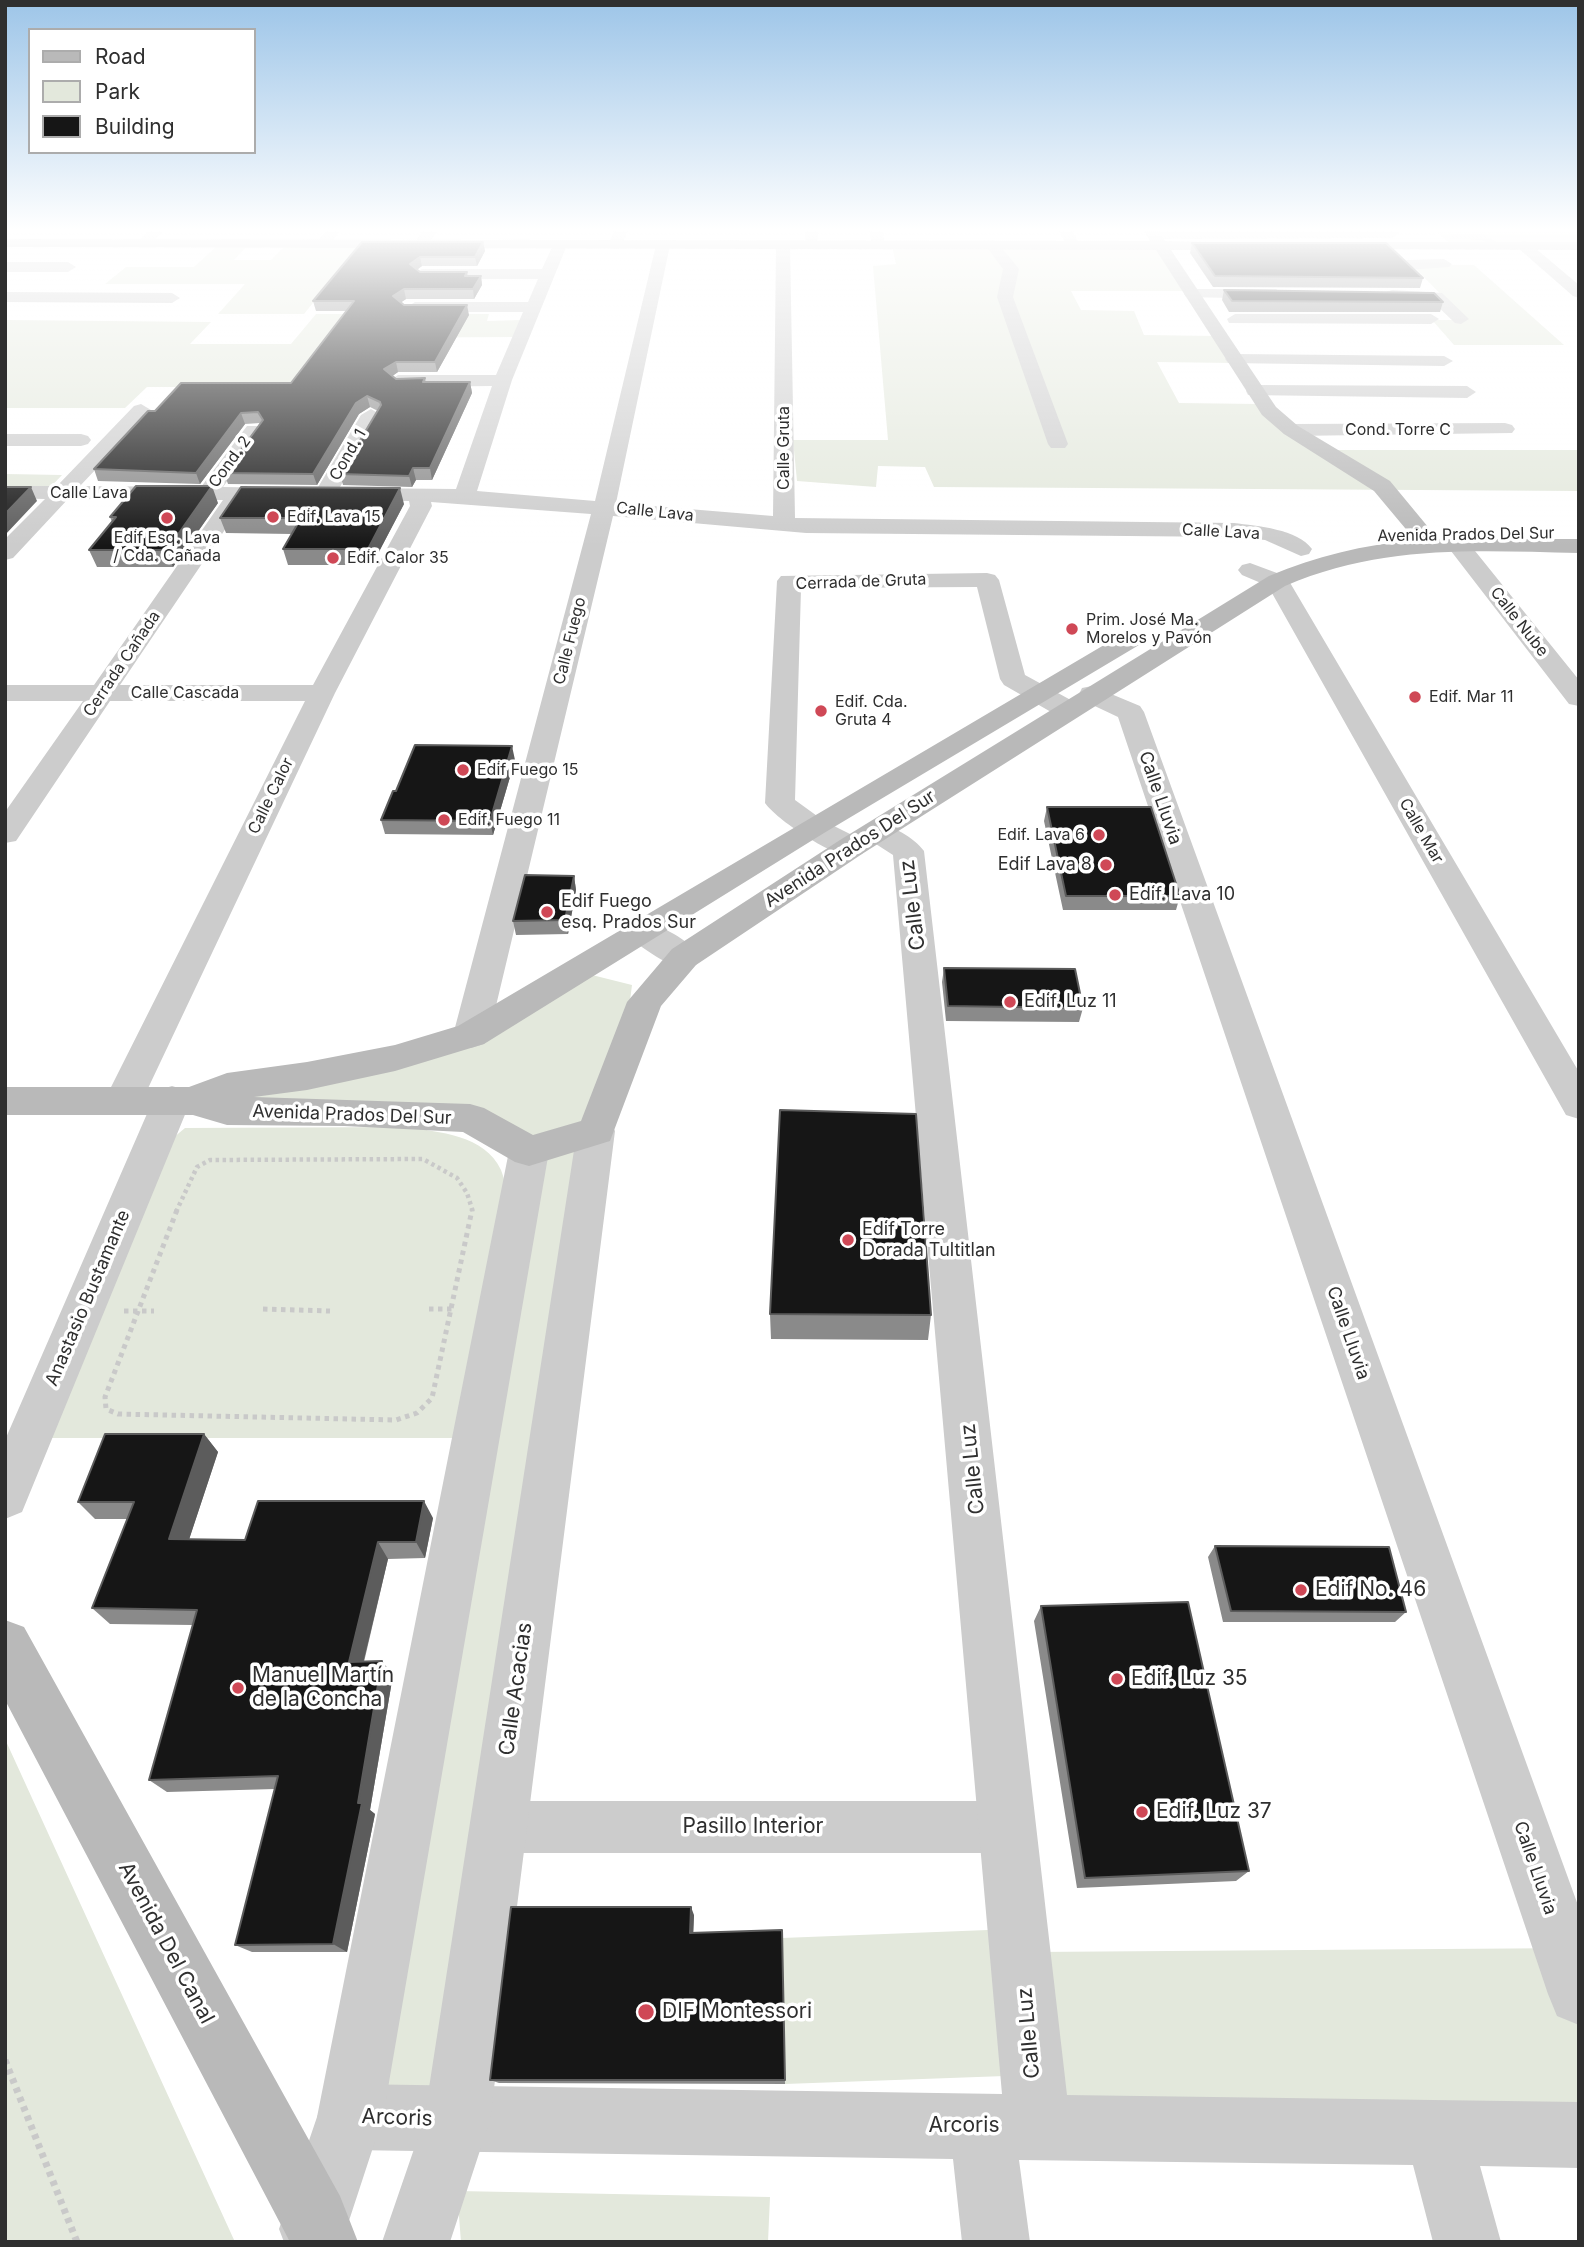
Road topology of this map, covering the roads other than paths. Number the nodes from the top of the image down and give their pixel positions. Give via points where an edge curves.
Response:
1 (521, 336) edge
2 (643, 336) edge
3 (783, 336) edge
4 (1019, 336) edge
5 (1220, 336) edge
6 (1234, 359) junction
7 (1444, 361) dead end
8 (503, 380) junction
9 (398, 381) edge
10 (1255, 391) junction
11 (1467, 392) dead end
12 (141, 410) dead end
13 (371, 415) edge
14 (1505, 429) dead end
15 (254, 430) edge
16 (1291, 430) junction
17 (5, 440) edge
18 (81, 440) dead end
19 (1058, 444) dead end
20 (5, 492) edge
21 (61, 493) junction
22 (207, 494) junction
23 (238, 494) junction
24 (325, 494) junction
25 (418, 495) junction
26 (464, 496) junction
27 (604, 507) junction
28 (784, 524) junction
29 (1579, 533) edge
30 (1427, 539) junction
31 (1459, 546) junction
32 (1579, 546) edge
33 (1301, 549) junction
34 (5, 553) edge
35 (1263, 576) junction
36 (5, 693) edge
37 (102, 693) junction
38 (322, 693) junction
39 (1039, 694) junction
40 (1579, 698) edge
41 (1080, 702) junction
42 (813, 827) junction
43 (5, 834) edge
44 (864, 839) junction
45 (641, 931) junction
46 (684, 957) junction
47 (471, 1035) junction
48 (182, 1100) junction
49 (5, 1101) edge
50 (123, 1101) junction
51 (1579, 1105) edge
52 (596, 1131) junction
53 (529, 1151) junction
54 (5, 1496) edge
55 (5, 1646) edge
56 (497, 1827) junction
57 (1010, 1827) junction
58 (1579, 1994) edge
59 (350, 2117) junction
60 (457, 2120) junction
61 (1010, 2126) junction
62 (1437, 2133) junction
63 (1579, 2135) edge
64 (316, 2235) edge
65 (416, 2242) edge
66 (996, 2242) edge
67 (1466, 2242) edge

1 - 8 street
2 - 27 street, Calle Fuego
3 - 28 street, Calle Gruta
4 - 19 street
5 - 6 main road
6 - 7 street
6 - 10 main road
8 - 9 street
8 - 26 street
10 - 11 street
10 - 16 main road
12 - 21 street
13 - 24 street, Cond. 1
14 - 16 street, Cond. Torre C
15 - 22 street, Cond. 2
16 - 30 main road via 1382,486
17 - 18 street
20 - 21 street, Calle Lava
21 - 22 street, Calle Lava
21 - 34 street
22 - 23 street, Calle Lava
23 - 24 street, Calle Lava
23 - 37 street, Cerrada Cañada
24 - 25 street, Calle Lava
25 - 26 street, Calle Lava
25 - 38 street, Calle Calor via 421,506
26 - 27 street, Calle Lava
27 - 28 street, Calle Lava
27 - 47 street, Calle Fuego
28 - 33 street, Calle Lava via 1234,530 1270,534
29 - 30 main road, Avenida Prados Del Sur
30 - 31 main road, Avenida Prados Del Sur
30 - 33 main road, Avenida Prados Del Sur via 1381,535
30 - 35 main road, Avenida Prados Del Sur
31 - 32 main road, Avenida Prados Del Sur
31 - 40 street, Calle Nube
33 - 35 main road, Avenida Prados Del Sur
35 - 39 main road, Avenida Prados Del Sur
35 - 41 main road, Avenida Prados Del Sur
35 - 51 street, Calle Mar
36 - 37 street, Calle Cascada
37 - 38 street, Calle Cascada
37 - 43 street, Cerrada Cañada
38 - 50 street, Calle Calor
39 - 41 street, Cerrada de Gruta
39 - 42 main road, Avenida Prados Del Sur
39 - 42 street, Cerrada de Gruta via 1013,679 987,580 789,581 780,803
41 - 44 main road, Avenida Prados Del Sur
41 - 58 street, Calle Lluvia via 1130,712
42 - 44 street, Cerrada de Gruta
42 - 45 main road, Avenida Prados Del Sur
44 - 46 main road, Avenida Prados Del Sur
44 - 57 street, Calle Luz via 908,851
45 - 46 street
45 - 47 main road, Avenida Prados Del Sur
46 - 52 main road, Avenida Prados Del Sur via 645,1002
47 - 48 main road, Avenida Prados Del Sur via 394,1058 227,1087
48 - 50 main road, Avenida Prados Del Sur
48 - 53 main road, Avenida Prados Del Sur via 227,1111 470,1118
48 - 54 street, Anastasio Bustamante
49 - 50 main road, Avenida Prados Del Sur
52 - 53 main road
52 - 56 street, Calle Acacias
53 - 59 street
55 - 64 main road, Avenida Del Canal
56 - 57 street, Pasillo Interior
56 - 60 street, Calle Acacias
57 - 61 street, Calle Luz
59 - 60 street, Arcoris
59 - 64 street
60 - 61 street, Arcoris
60 - 65 street, Calle Acacias
61 - 62 street, Arcoris
61 - 66 street, Calle Luz
62 - 63 street, Arcoris
62 - 67 street

